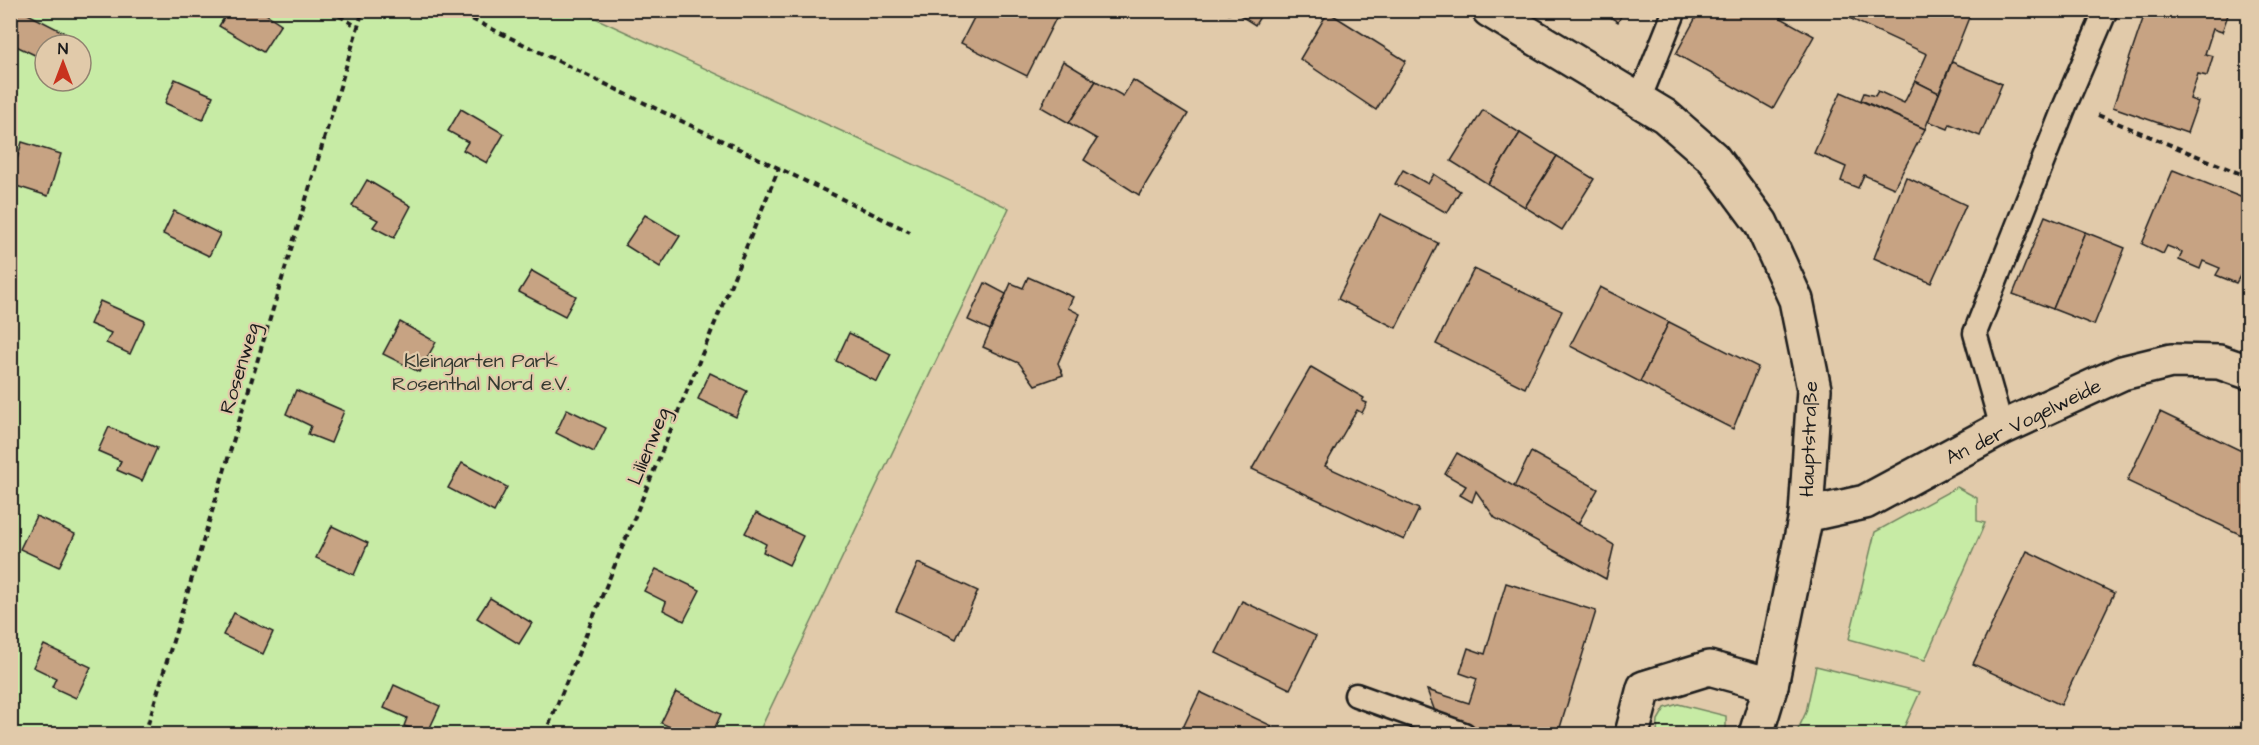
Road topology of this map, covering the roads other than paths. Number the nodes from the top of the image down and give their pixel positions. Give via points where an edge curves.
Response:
1 (1489, 10) edge
2 (1675, 10) edge
3 (2106, 10) edge
4 (1639, 100) junction
5 (2248, 372) edge
6 (2002, 428) junction
7 (1806, 515) junction
8 (1772, 685) junction
9 (1356, 695) dead end
10 (1464, 735) edge
11 (1632, 735) edge
12 (1756, 735) edge

1 - 4 street, Hauptstraße
2 - 4 lane
3 - 6 lane via 1975,333
4 - 7 street, Hauptstraße via 1665,116 1713,158 1761,223 1796,300 1814,388
5 - 6 street, An der Vogelweide via 2219,362 2171,361 2122,373
6 - 7 street, An der Vogelweide via 1865,502
7 - 8 street, Hauptstraße
8 - 11 street via 1709,668 1644,688
8 - 12 street, Hauptstraße
9 - 10 lane

